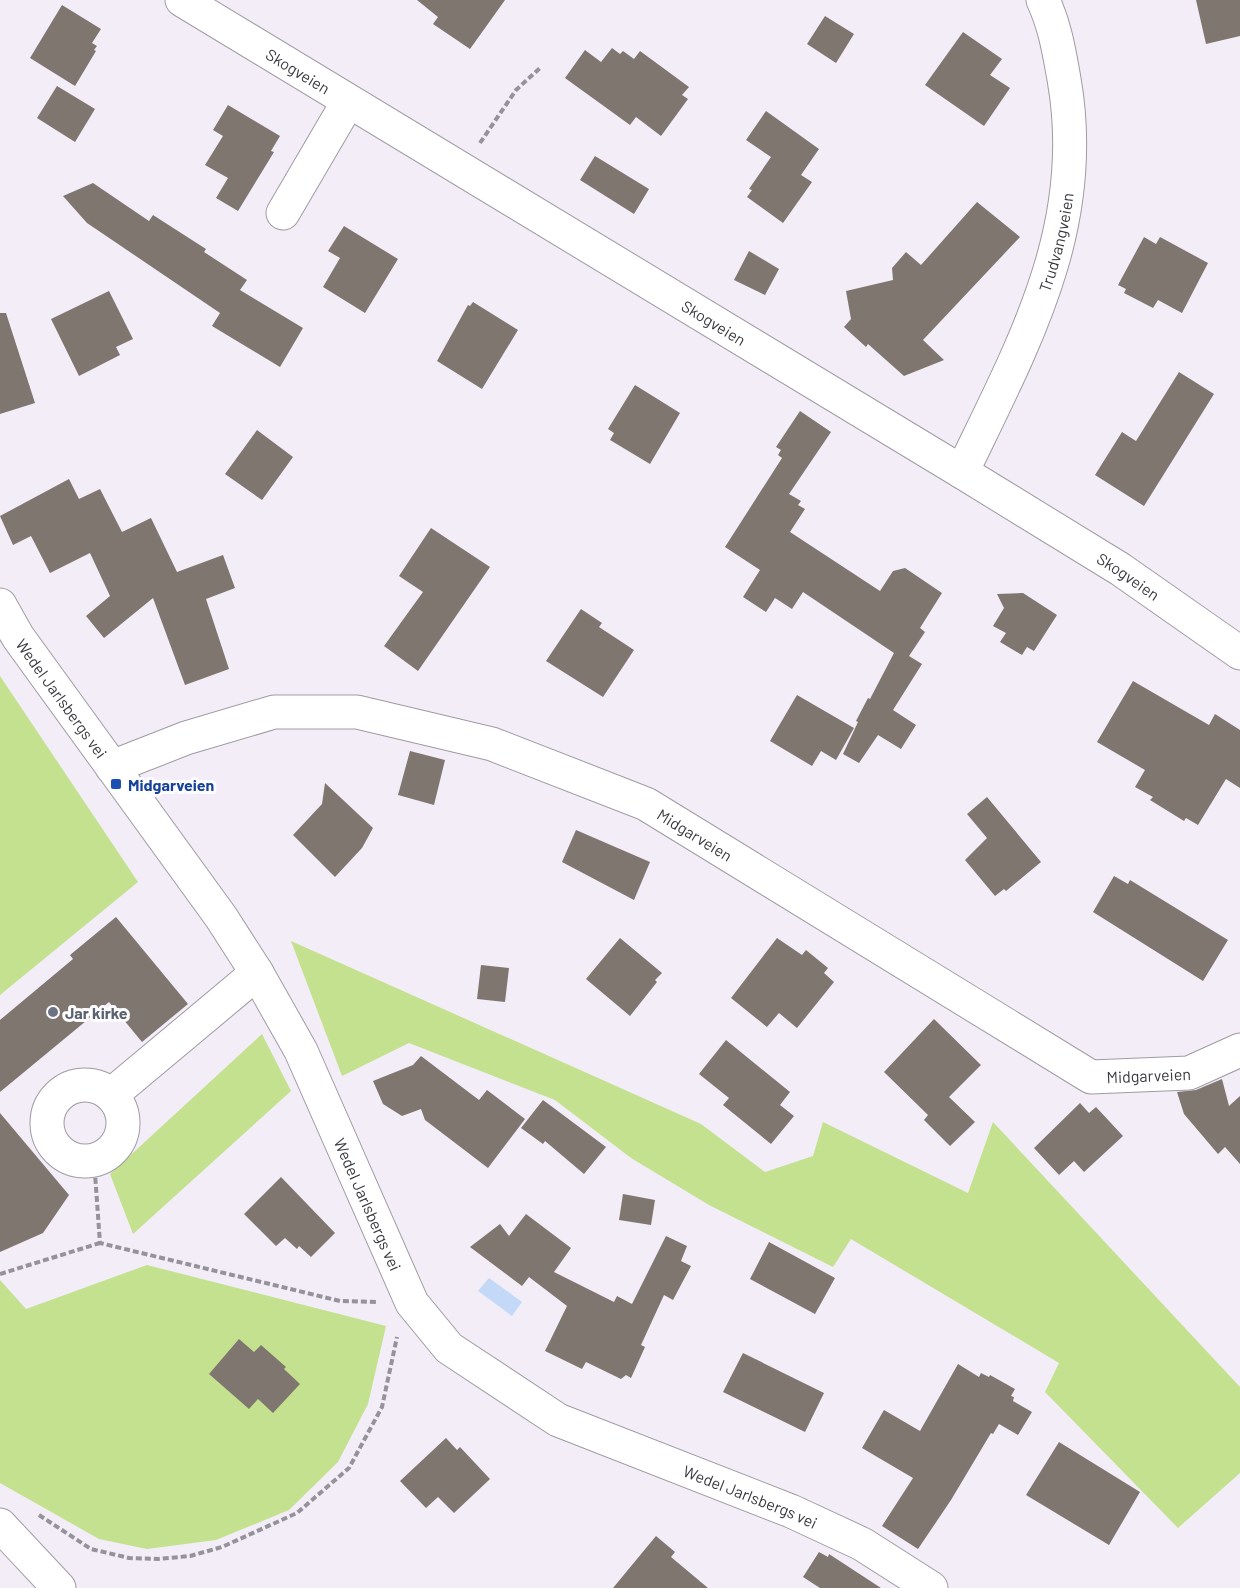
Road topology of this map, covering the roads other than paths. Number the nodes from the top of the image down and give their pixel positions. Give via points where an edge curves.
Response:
1 (182, 0) edge
2 (1043, 0) edge
3 (348, 102) junction
4 (283, 213) dead end
5 (962, 472) junction
6 (0, 605) edge
7 (1240, 653) edge
8 (112, 767) junction
9 (256, 973) junction
10 (1240, 1050) edge
11 (111, 1095) junction
12 (0, 1525) edge
13 (59, 1588) edge
14 (930, 1588) edge

1 - 3 street, Skogveien
2 - 5 street, Trudvangveien via 1054,24 1071,118 1070,178 1056,248 1031,327
3 - 4 street
3 - 5 street, Skogveien
5 - 7 street, Skogveien via 1120,569
6 - 8 street, Wedel Jarlsbergs vei via 18,637
8 - 9 street, Wedel Jarlsbergs vei via 221,917
8 - 10 street, Midgarveien via 186,738 274,712 357,712 492,744 646,804 1091,1077 1189,1073
9 - 11 street
9 - 14 street, Wedel Jarlsbergs vei via 301,1051 412,1303 449,1348 558,1420 791,1511 862,1544
11 - 11 street via 118,1104 123,1127 113,1148 94,1160 81,1161 58,1150 47,1126 53,1101 63,1092 87,1085
12 - 13 street

